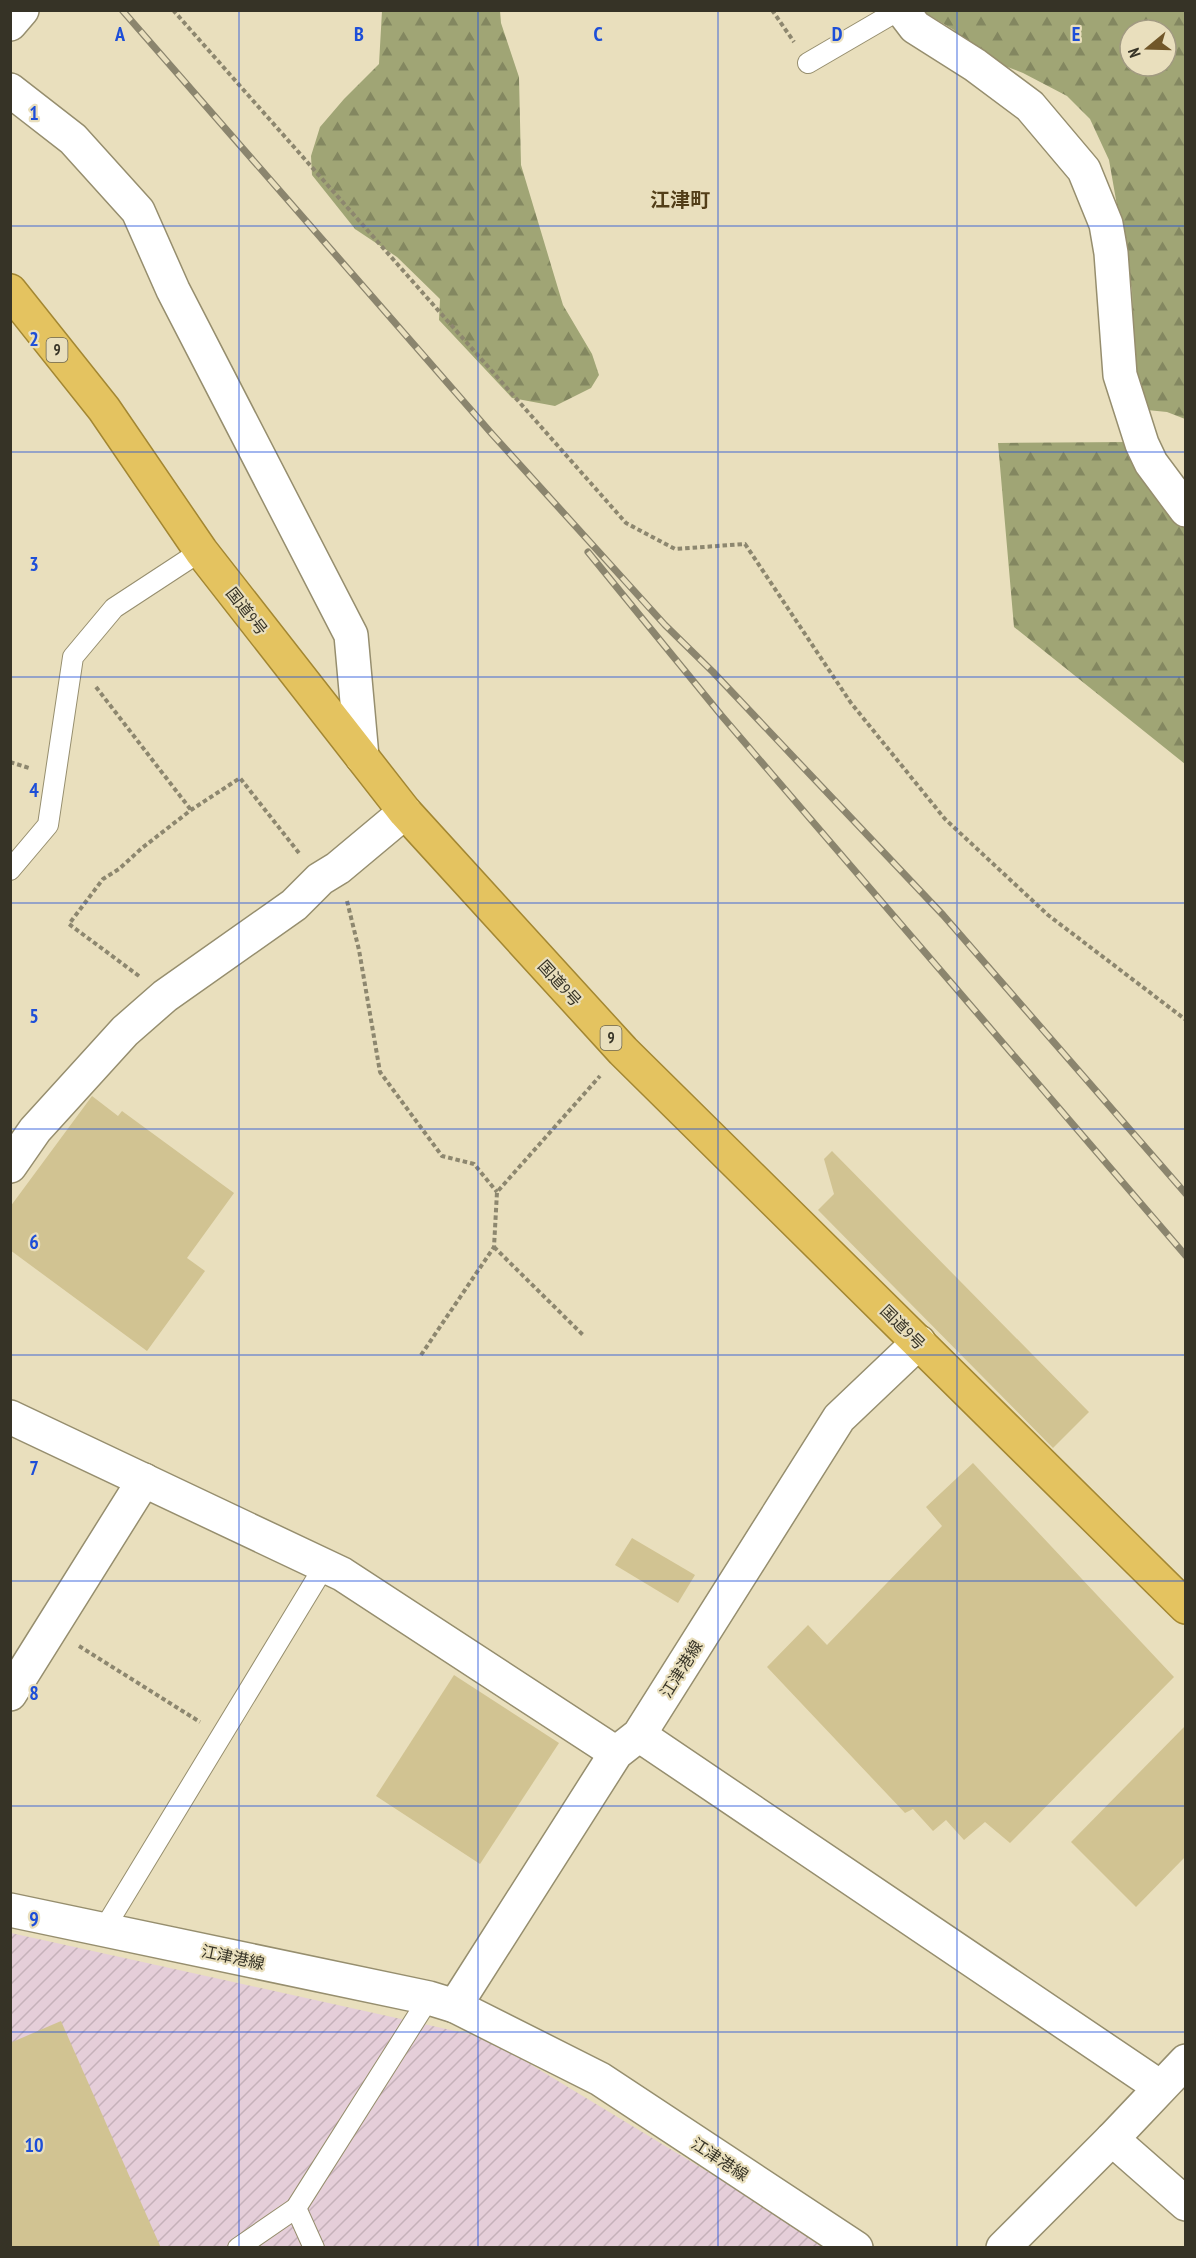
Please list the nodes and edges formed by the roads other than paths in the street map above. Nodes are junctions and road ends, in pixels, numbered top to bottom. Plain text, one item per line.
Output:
1 (22, 10) edge
2 (900, 10) edge
3 (10, 24) edge
4 (808, 63) road end
5 (10, 90) edge
6 (10, 291) edge
7 (1185, 510) edge
8 (201, 551) junction
9 (362, 757) junction
10 (405, 812) junction
11 (10, 870) edge
12 (10, 1166) edge
13 (919, 1342) junction
14 (10, 1417) edge
15 (144, 1480) junction
16 (325, 1565) junction
17 (1185, 1607) edge
18 (10, 1694) edge
19 (627, 1744) junction
20 (10, 1910) edge
21 (104, 1929) junction
22 (442, 2002) junction
23 (1185, 2061) edge
24 (1160, 2087) junction
25 (1112, 2139) junction
26 (1185, 2204) edge
27 (296, 2208) junction
28 (238, 2247) edge
29 (314, 2247) edge
30 (856, 2247) edge
31 (1003, 2247) edge

1 - 3 street
2 - 4 lane
2 - 7 street
5 - 9 street
6 - 8 highway, 国道9号 / 9
8 - 9 highway, 国道9号 / 9
8 - 11 lane
9 - 10 highway, 国道9号 / 9
10 - 12 street
10 - 13 highway, 国道9号 / 9
13 - 17 highway, 国道9号 / 9
13 - 19 street, 江津港線
14 - 15 street
15 - 16 street
15 - 18 street
16 - 19 street
16 - 21 lane
19 - 22 street, 江津港線
19 - 24 street
20 - 21 street, 江津港線
21 - 22 street, 江津港線
22 - 27 lane
22 - 30 street, 江津港線
23 - 24 street
24 - 25 street
25 - 26 street
25 - 31 street
27 - 28 lane
27 - 29 lane

